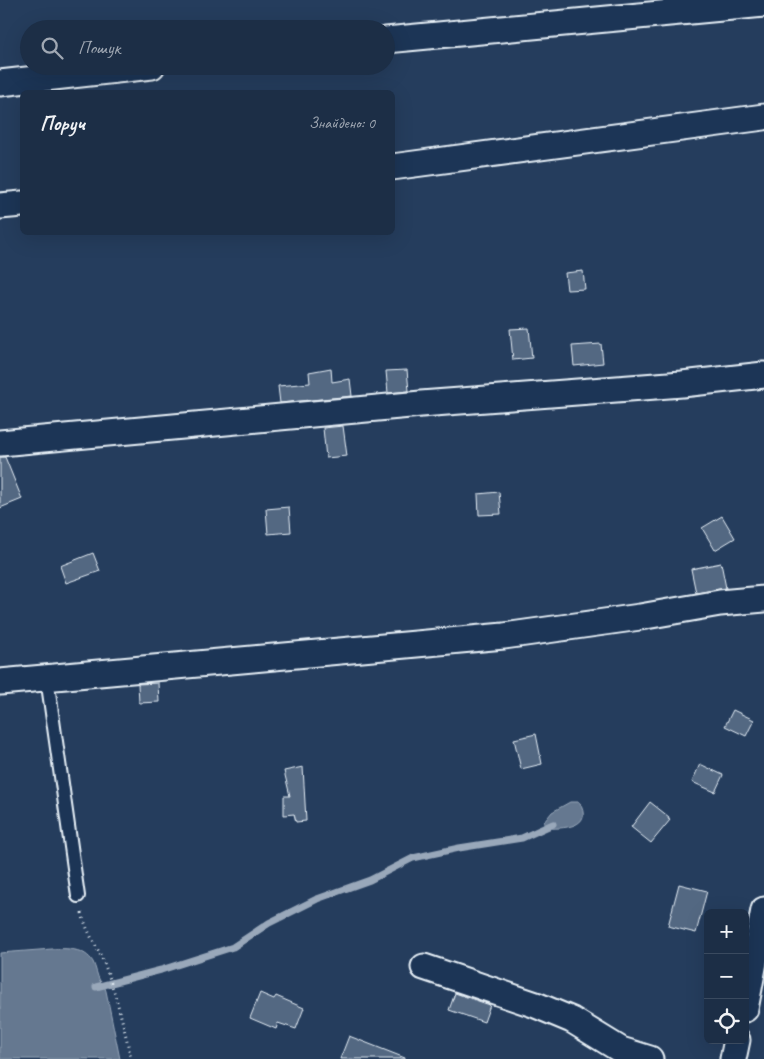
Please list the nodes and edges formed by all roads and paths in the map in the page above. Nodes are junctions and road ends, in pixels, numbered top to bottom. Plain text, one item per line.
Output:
1 (764, 4) edge
2 (395, 39) edge
3 (72, 75) edge
4 (0, 83) edge
5 (764, 117) edge
6 (395, 168) edge
7 (20, 204) edge
8 (0, 206) edge
9 (764, 375) edge
10 (0, 443) edge
11 (764, 599) edge
12 (47, 678) junction
13 (0, 682) edge
14 (78, 896) joint
15 (764, 910) edge
16 (424, 966) dead end
17 (747, 999) edge
18 (737, 1044) edge
19 (131, 1059) edge
20 (650, 1059) edge
21 (733, 1059) edge

1 - 2 street
3 - 4 street
5 - 6 street
7 - 8 street
9 - 10 street
11 - 12 street
12 - 13 street
12 - 14 lane
14 - 19 path
15 - 17 street
16 - 20 street
18 - 21 street

